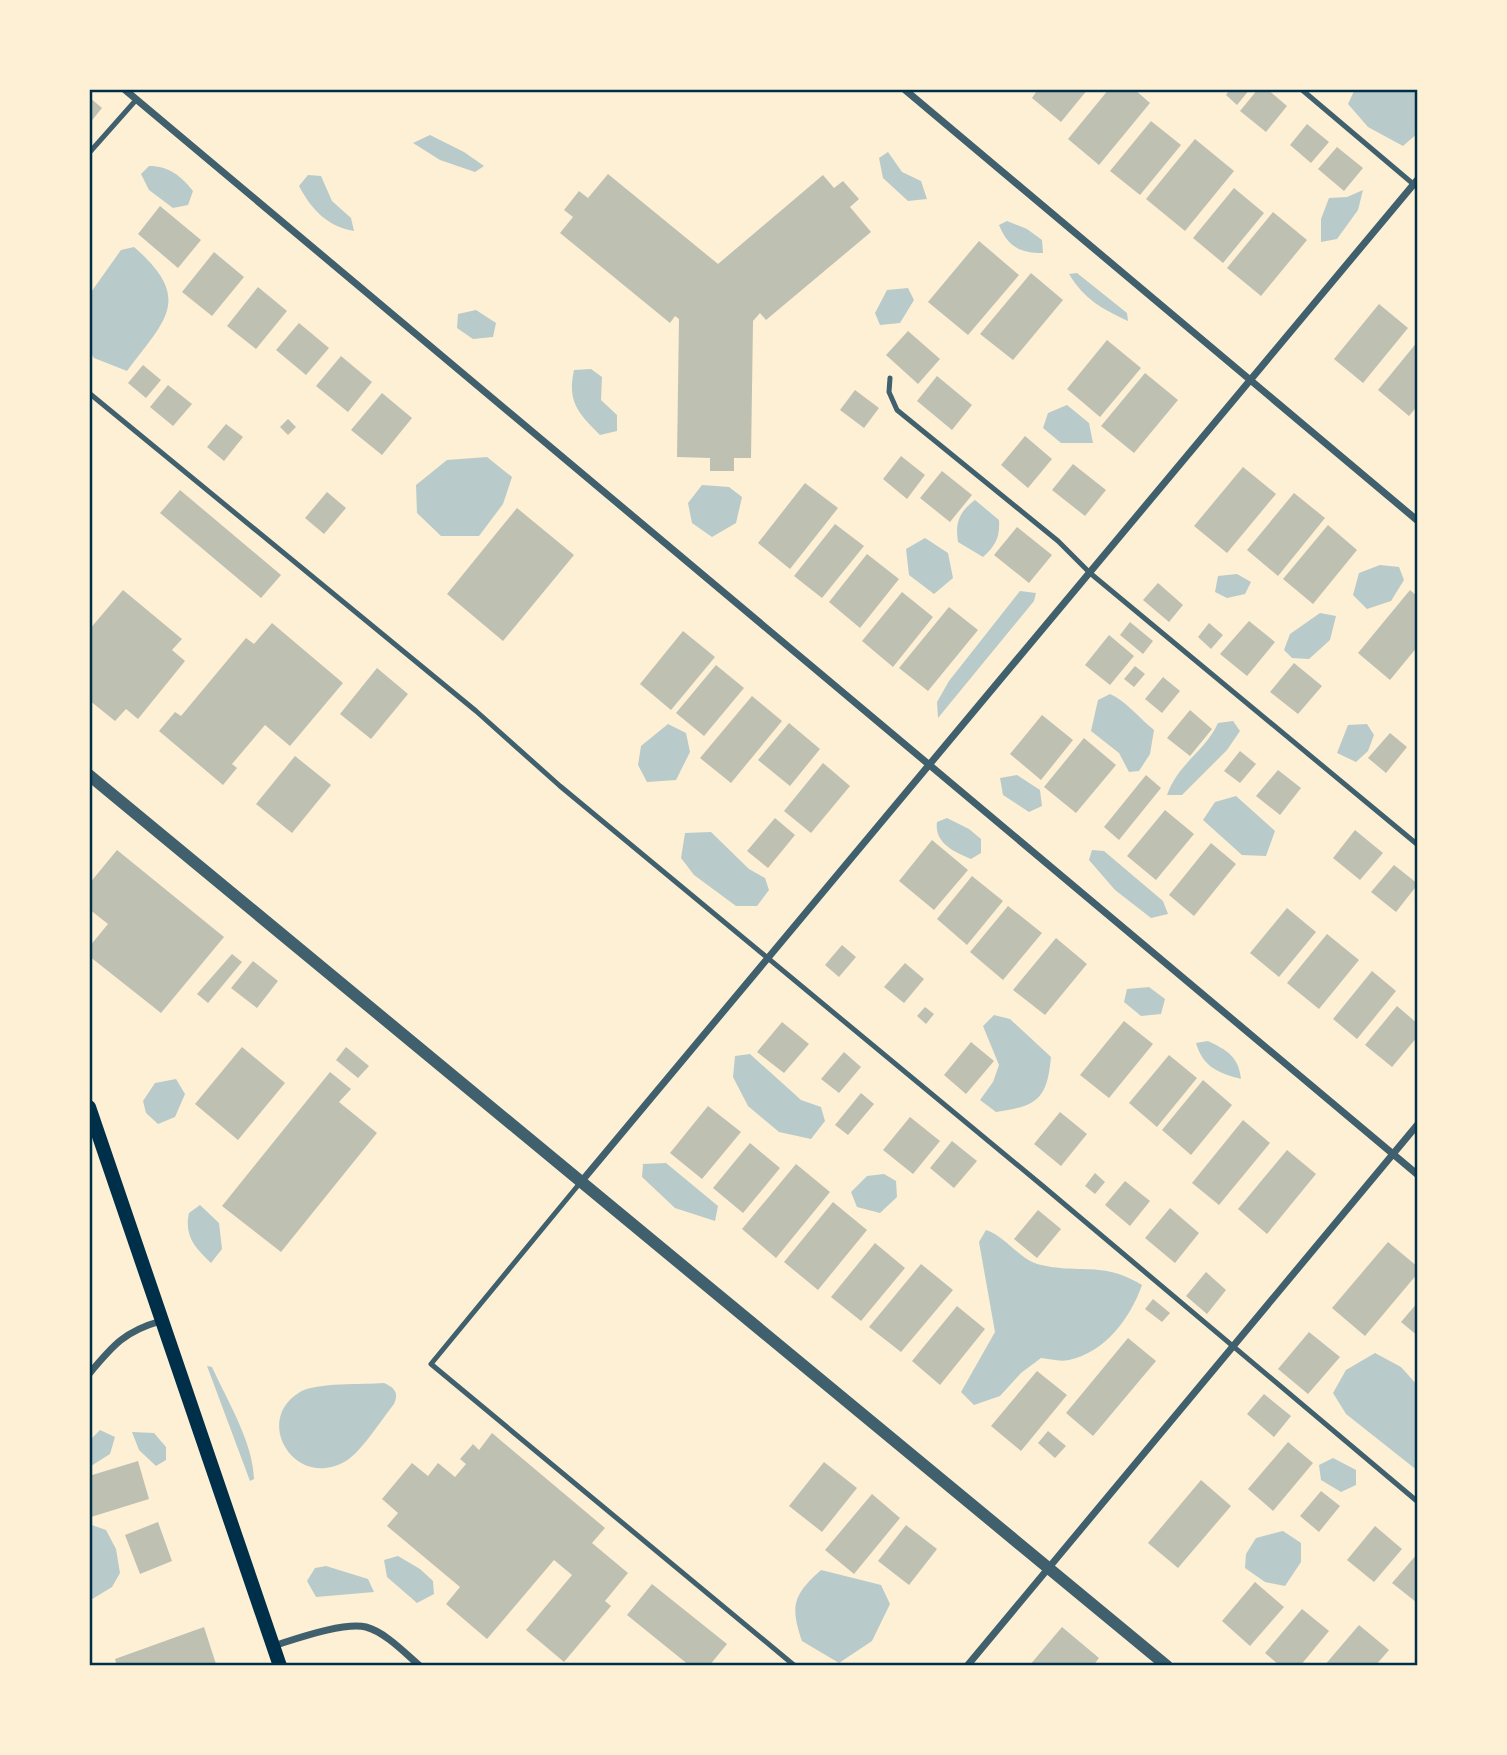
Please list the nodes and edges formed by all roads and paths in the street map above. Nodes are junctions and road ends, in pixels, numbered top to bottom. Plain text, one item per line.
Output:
1 (124, 89) edge
2 (904, 89) edge
3 (1301, 89) edge
4 (136, 100) junction
5 (89, 153) edge
6 (1416, 184) edge
7 (890, 378) dead end
8 (1250, 381) junction
9 (89, 393) edge
10 (1418, 521) edge
11 (1090, 573) junction
12 (930, 765) junction
13 (89, 775) edge
14 (1418, 845) edge
15 (768, 958) junction
16 (89, 1107) edge
17 (1418, 1124) edge
18 (1392, 1154) junction
19 (1418, 1175) edge
20 (581, 1182) junction
21 (162, 1320) junction
22 (1232, 1346) junction
23 (89, 1374) edge
24 (1418, 1502) edge
25 (1048, 1567) junction
26 (273, 1646) junction
27 (280, 1666) edge
28 (420, 1666) edge
29 (795, 1666) edge
30 (967, 1666) edge
31 (1167, 1666) edge

1 - 4 street
2 - 8 street
3 - 6 lane
4 - 5 lane
4 - 12 street
6 - 8 street
7 - 11 lane
8 - 10 street
8 - 11 street
9 - 15 lane
11 - 12 street
11 - 14 lane
12 - 15 street
12 - 18 street
13 - 20 street
15 - 20 street
15 - 22 lane
16 - 21 main road
17 - 18 street
18 - 19 street
18 - 22 street
20 - 25 street
20 - 29 lane
21 - 23 street
21 - 26 main road
22 - 24 lane
22 - 25 street
25 - 30 street
25 - 31 street
26 - 27 main road
26 - 28 street

